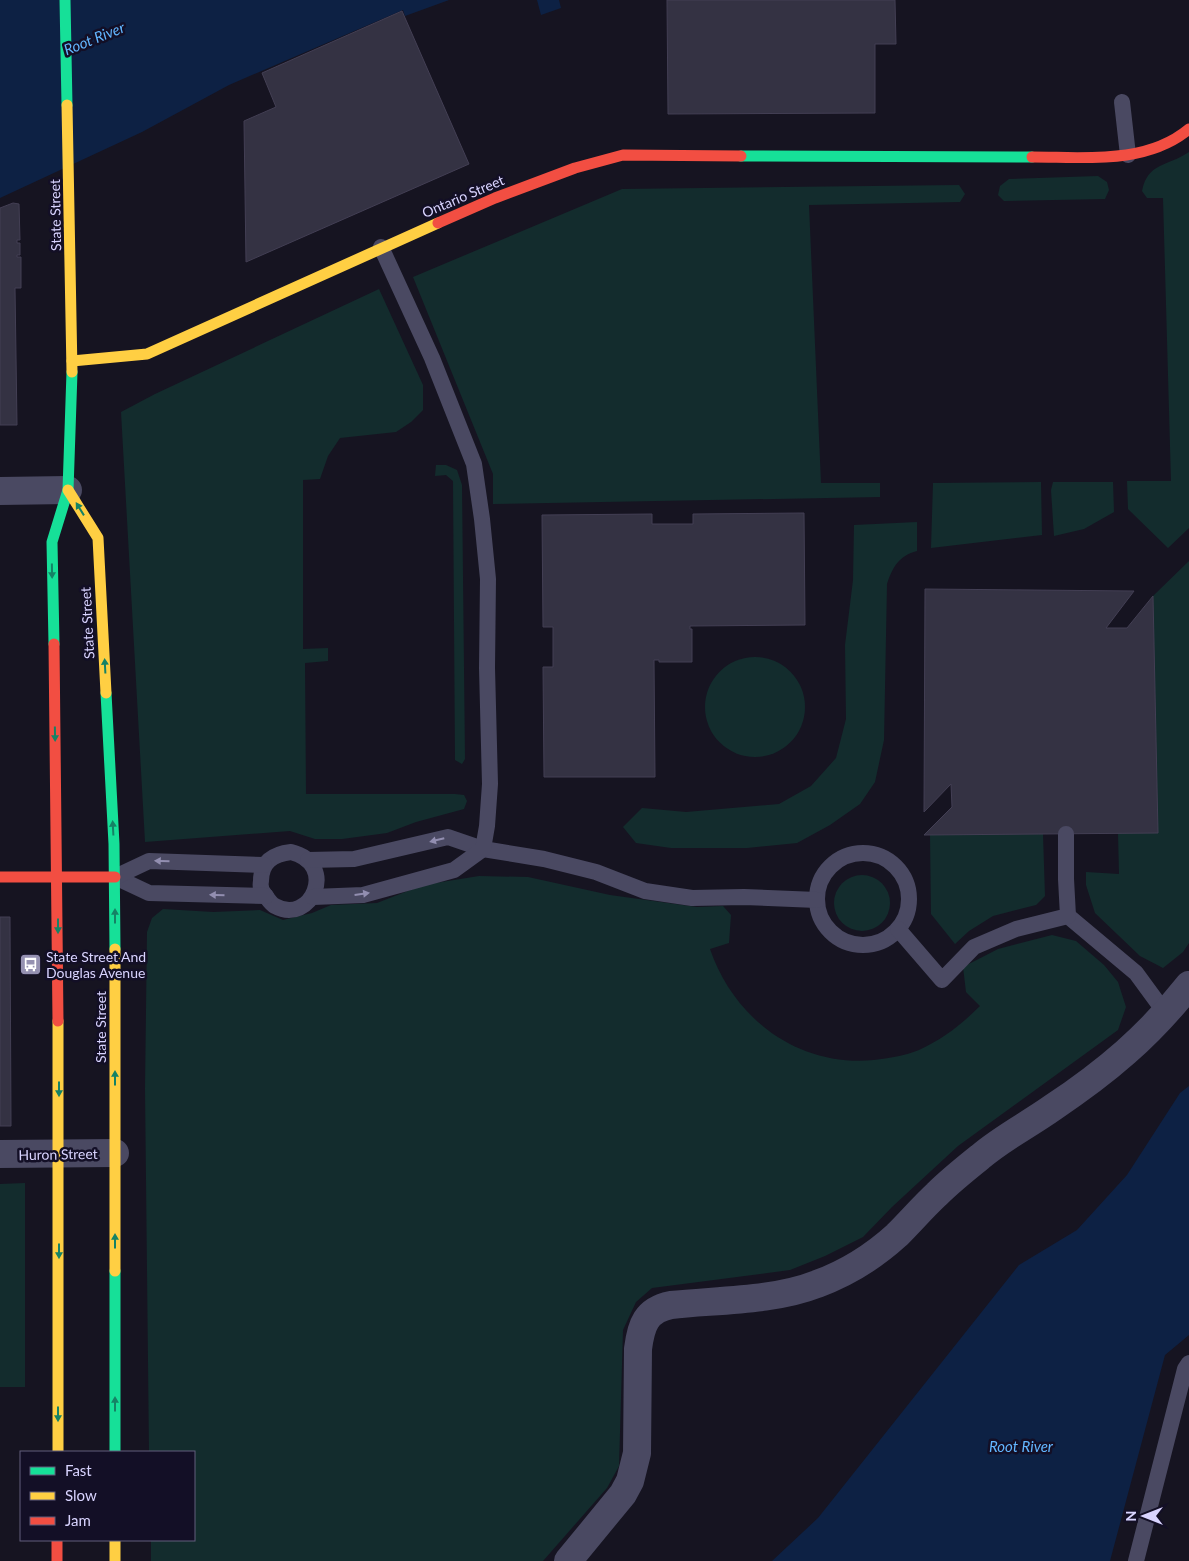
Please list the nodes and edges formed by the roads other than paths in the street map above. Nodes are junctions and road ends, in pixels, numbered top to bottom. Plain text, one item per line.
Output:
1 (65, 0) edge
2 (1122, 102) dead end
3 (1189, 129) edge
4 (1128, 155) junction
5 (381, 247) junction
6 (72, 361) junction
7 (68, 490) junction
8 (0, 491) edge
9 (1066, 834) dead end
10 (483, 849) junction
11 (308, 860) junction
12 (264, 865) junction
13 (0, 877) edge
14 (57, 877) junction
15 (116, 877) junction
16 (266, 896) junction
17 (313, 897) junction
18 (817, 900) junction
19 (1068, 916) junction
20 (898, 929) junction
21 (1189, 985) edge
22 (1166, 1014) junction
23 (116, 1153) junction
24 (0, 1154) edge
25 (59, 1154) junction
26 (1189, 1363) edge
27 (58, 1451) edge
28 (116, 1451) edge
29 (58, 1541) edge
30 (116, 1541) edge
31 (57, 1561) edge
32 (116, 1561) edge
33 (568, 1561) edge
34 (1136, 1561) edge

1 - 6 main road, State Street
2 - 4 lane
3 - 4 main road, Ontario Street
4 - 5 main road, Ontario Street
5 - 6 main road, Ontario Street
5 - 10 lane
6 - 7 main road, State Street
7 - 8 street
7 -> 14 main road, State Street
15 -> 7 main road, State Street
9 - 19 lane
10 -> 11 lane
17 -> 10 lane
10 - 18 lane
11 - 12 lane
11 - 17 lane
12 -> 15 lane
12 - 16 lane
13 - 14 main road
14 - 15 main road
14 -> 25 main road, State Street
16 -> 15 lane
23 -> 15 main road, State Street
16 - 17 lane
18 - 20 lane
18 - 20 lane
19 - 20 lane
19 - 22 lane
21 - 22 street
22 - 33 street
23 - 25 street, Huron Street
28 -> 23 main road, State Street
24 - 25 street, Huron Street
25 -> 27 main road, State Street
26 - 34 lane
29 - 31 main road
30 - 32 main road

